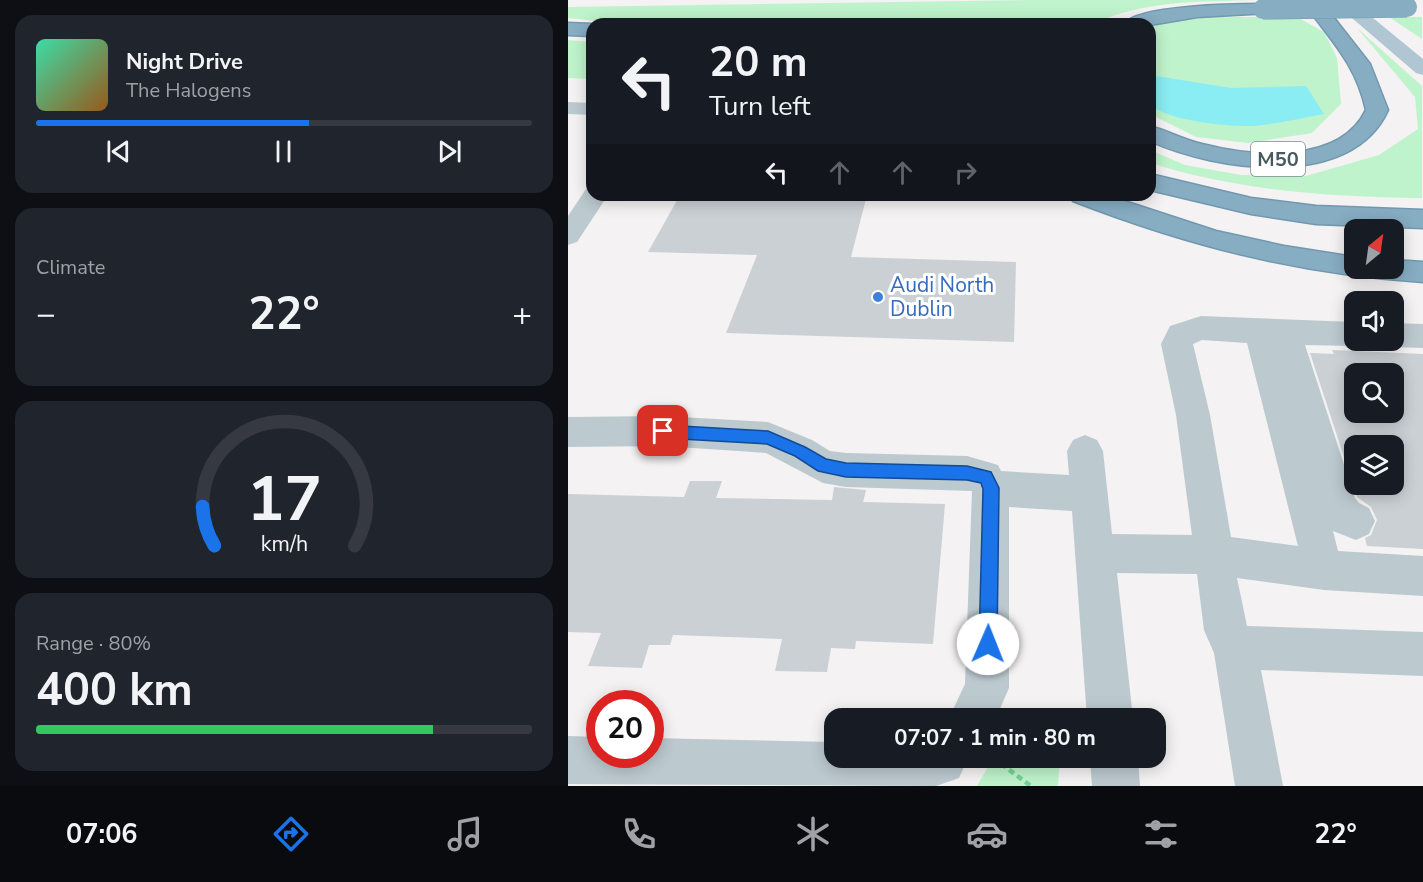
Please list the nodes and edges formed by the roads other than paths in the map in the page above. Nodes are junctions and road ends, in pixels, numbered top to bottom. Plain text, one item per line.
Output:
1 (1311, 0) edge
2 (1340, 0) edge
3 (1415, 7) edge
4 (1148, 18) edge
5 (568, 29) edge
6 (586, 30) edge
7 (1395, 45) junction
8 (1423, 58) edge
9 (1423, 69) edge
10 (568, 108) edge
11 (586, 108) edge
12 (1156, 136) edge
13 (1156, 183) edge
14 (591, 201) edge
15 (1099, 201) edge
16 (1423, 219) edge
17 (568, 236) edge
18 (1344, 266) edge
19 (1404, 271) edge
20 (1423, 272) edge
21 (1273, 333) junction
22 (1344, 334) edge
23 (1404, 335) edge
24 (1423, 336) edge
25 (568, 432) edge
26 (1085, 451) dead end
27 (991, 488) junction
28 (1089, 494) junction
29 (1356, 521) dead end
30 (1096, 553) junction
31 (1215, 555) junction
32 (1324, 570) junction
33 (1423, 576) edge
34 (1235, 647) junction
35 (1423, 654) edge
36 (977, 708) edge
37 (1109, 708) edge
38 (568, 760) edge
39 (824, 766) edge
40 (1115, 768) edge
41 (1116, 786) edge
42 (1259, 786) edge

1 - 12 highway, M50
2 - 7 main road
3 - 4 highway, bridge
5 - 6 highway
7 - 8 street
7 - 9 main road
10 - 11 street
13 - 16 highway, M50
14 - 17 street
15 - 18 highway
19 - 20 highway
21 - 22 street
21 - 29 street
21 - 31 street
21 - 32 street
23 - 24 street
25 - 27 street
26 - 28 street
27 - 28 street
27 - 36 street
28 - 30 street
30 - 31 street
30 - 37 street
31 - 32 street
31 - 34 street
32 - 33 street
34 - 35 street
34 - 42 street
38 - 39 street
40 - 41 street

